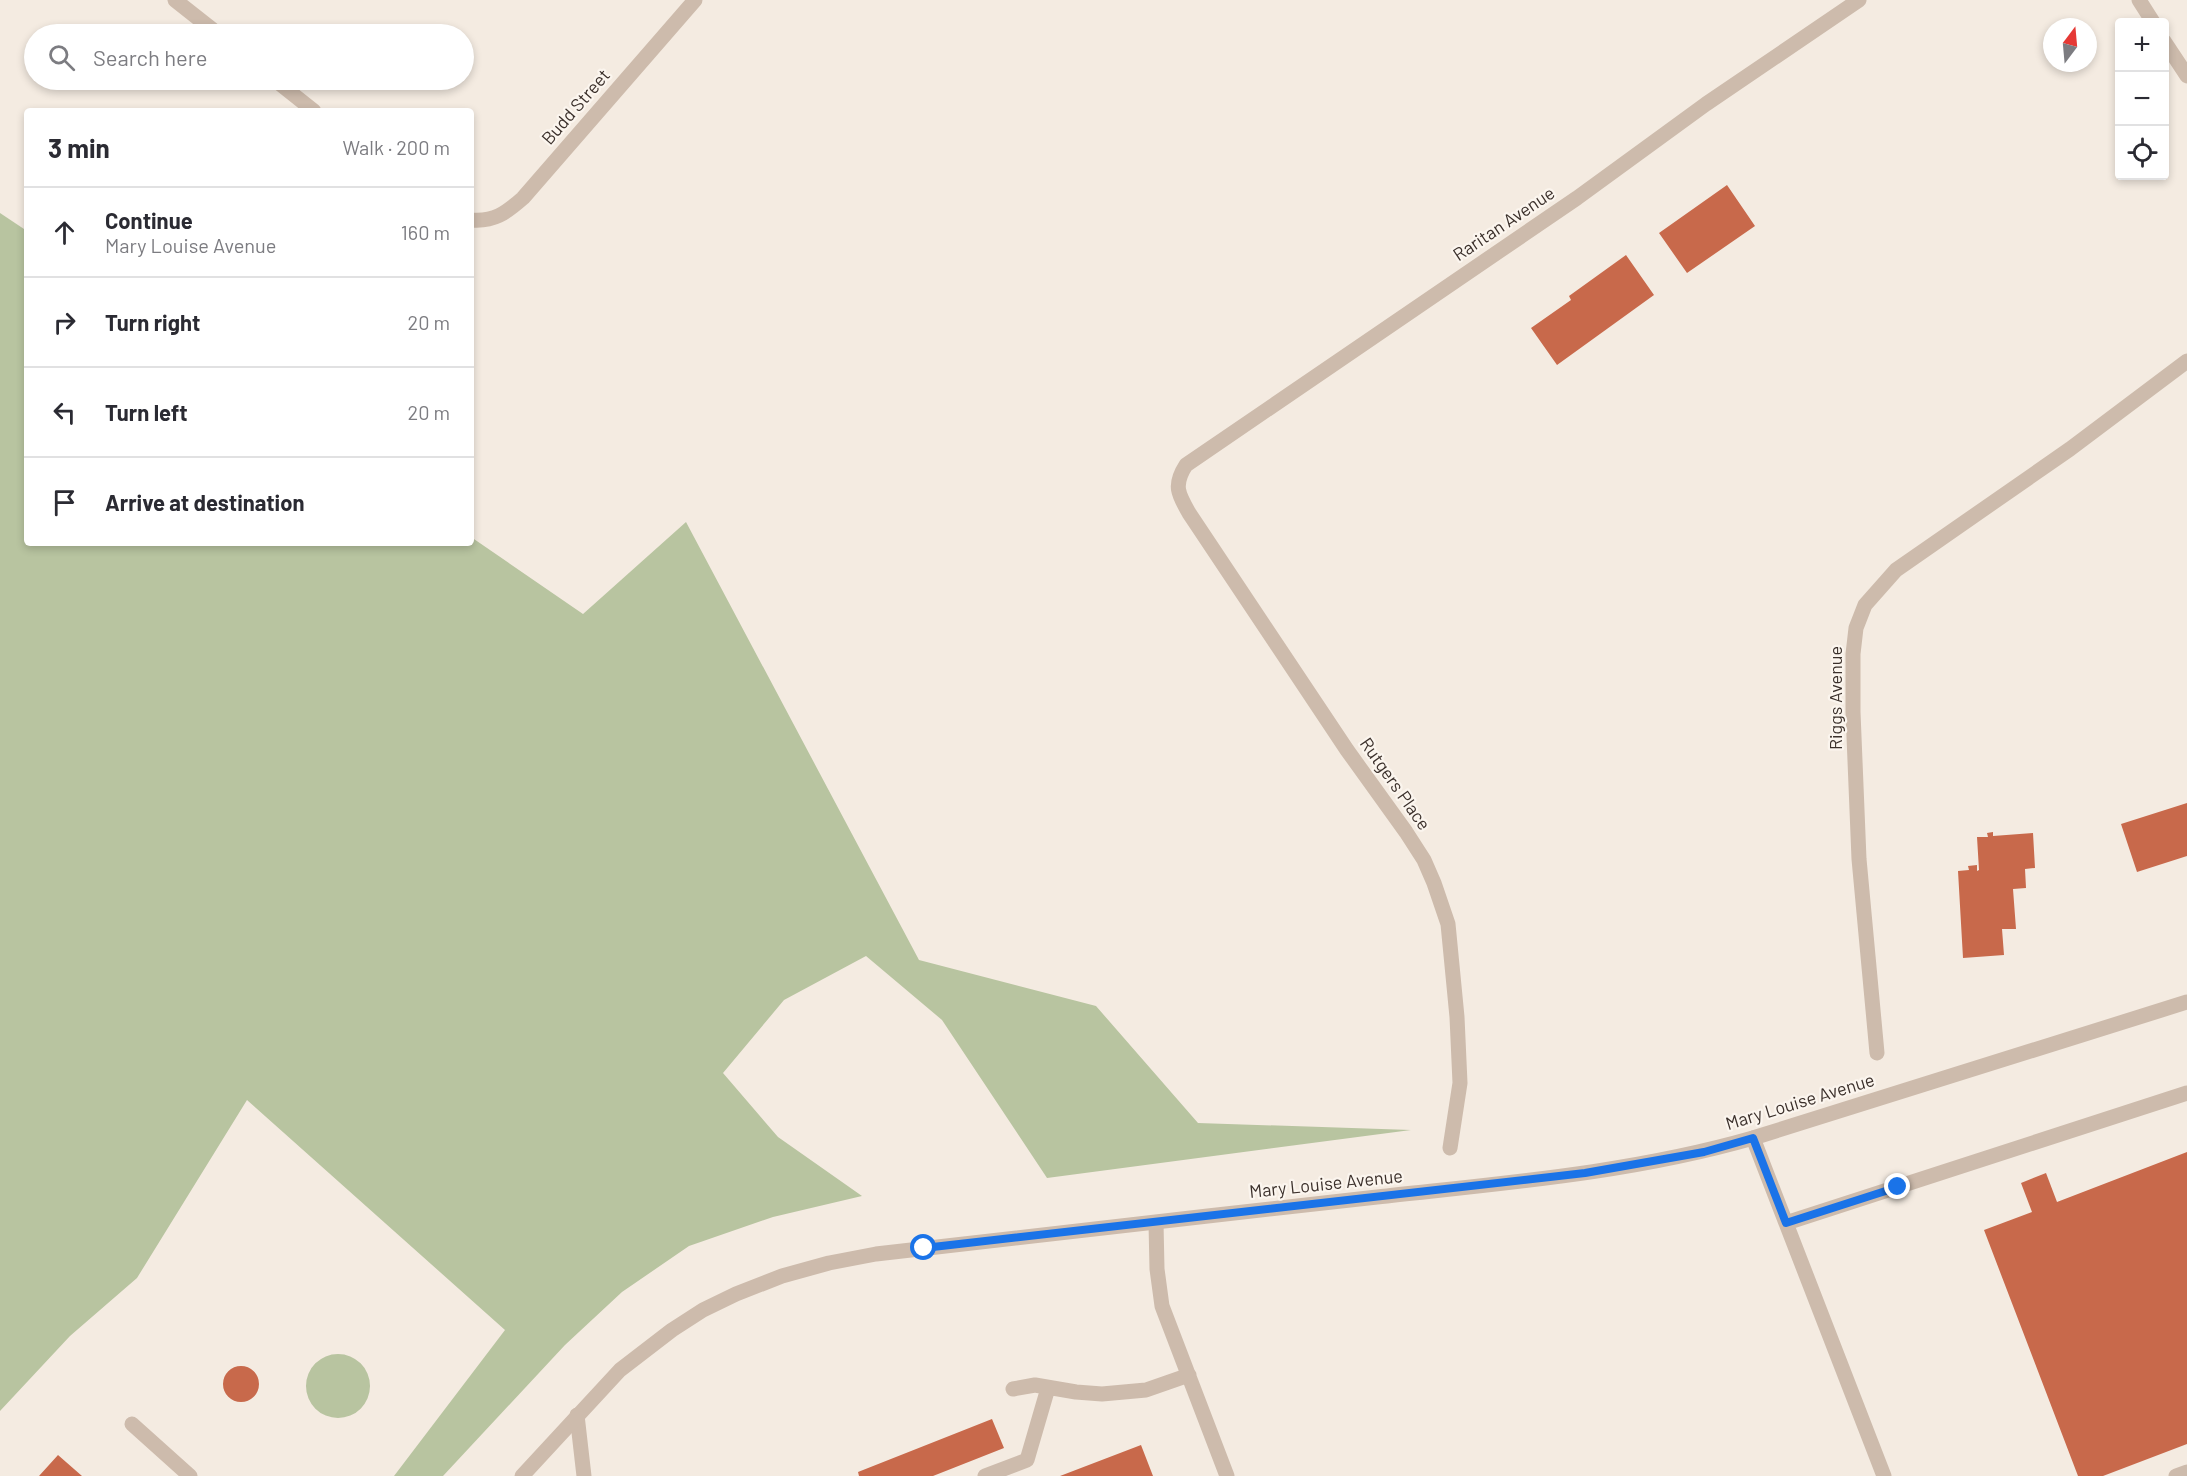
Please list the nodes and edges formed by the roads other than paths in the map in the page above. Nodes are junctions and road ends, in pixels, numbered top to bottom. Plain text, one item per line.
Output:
1 (175, 0) edge
2 (694, 0) edge
3 (1859, 0) edge
4 (2139, 0) edge
5 (2150, 18) edge
6 (205, 24) edge
7 (2169, 49) edge
8 (2187, 76) edge
9 (288, 90) edge
10 (310, 108) edge
11 (474, 220) edge
12 (2187, 361) edge
13 (1177, 485) joint
14 (2187, 1002) edge
15 (1877, 1053) dead end
16 (2187, 1093) edge
17 (1753, 1138) junction
18 (1450, 1148) dead end
19 (1156, 1222) junction
20 (1786, 1223) junction
21 (1189, 1375) junction
22 (1048, 1388) junction
23 (1013, 1389) dead end
24 (577, 1415) junction
25 (132, 1424) dead end
26 (2187, 1472) edge
27 (190, 1476) edge
28 (522, 1476) edge
29 (584, 1476) edge
30 (985, 1476) edge
31 (1227, 1476) edge
32 (1884, 1476) edge
33 (2176, 1476) edge

1 - 6 street
2 - 11 street, Budd Street
3 - 13 street, Raritan Avenue
4 - 5 street
7 - 8 street
9 - 10 street
12 - 15 street, Riggs Avenue
13 - 18 street, Rutgers Place
14 - 17 street, Mary Louise Avenue
16 - 20 street
17 - 19 street, Mary Louise Avenue
17 - 20 street
19 - 21 street
19 - 24 street, Mary Louise Avenue
20 - 32 street
21 - 22 street
21 - 31 street
22 - 23 street
22 - 30 street
24 - 28 street, Mary Louise Avenue
24 - 29 street
25 - 27 street
26 - 33 street

